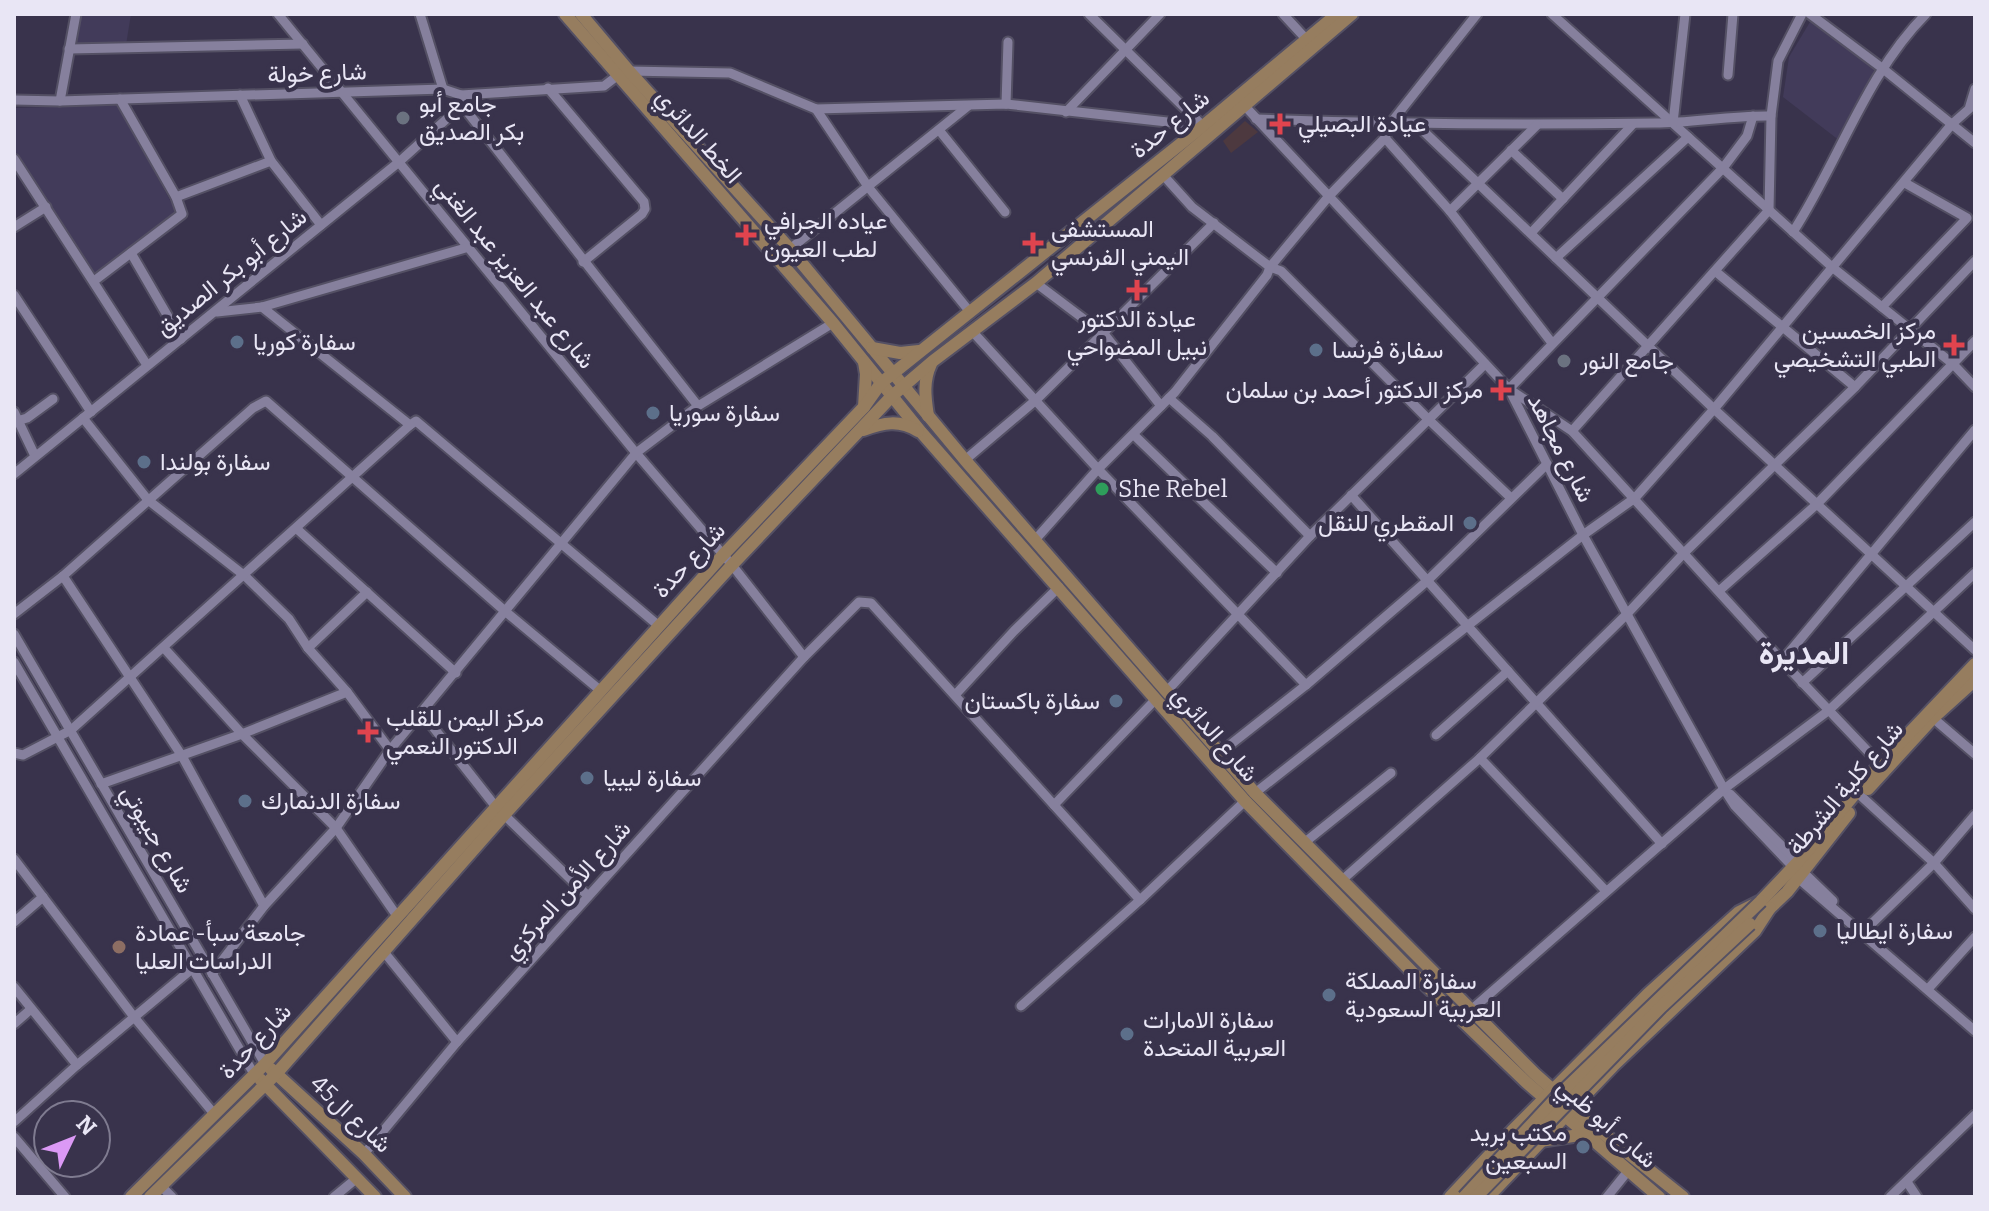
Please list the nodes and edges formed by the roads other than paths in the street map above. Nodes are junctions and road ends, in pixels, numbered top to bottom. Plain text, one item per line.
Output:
1 (76, 14) edge
2 (278, 14) edge
3 (420, 14) edge
4 (565, 14) edge
5 (1089, 14) edge
6 (1160, 14) edge
7 (1283, 14) edge
8 (1337, 14) edge
9 (1352, 14) edge
10 (1477, 14) edge
11 (1552, 14) edge
12 (1685, 14) edge
13 (1733, 14) edge
14 (1802, 14) edge
15 (1810, 14) edge
16 (1926, 14) edge
17 (582, 18) edge
18 (1307, 40) junction
19 (1008, 42) dead end
20 (303, 44) junction
21 (1125, 48) junction
22 (69, 49) junction
23 (1882, 68) junction
24 (623, 74) junction
25 (1728, 75) dead end
26 (548, 88) junction
27 (443, 89) junction
28 (1975, 89) edge
29 (341, 92) junction
30 (240, 95) junction
31 (120, 99) junction
32 (14, 100) edge
33 (462, 100) junction
34 (60, 101) junction
35 (1241, 102) junction
36 (1006, 104) junction
37 (968, 106) junction
38 (1972, 108) edge
39 (816, 109) junction
40 (1066, 112) junction
41 (1753, 116) junction
42 (1771, 116) junction
43 (1256, 119) junction
44 (1673, 123) junction
45 (1390, 124) junction
46 (1416, 124) junction
47 (1633, 124) junction
48 (1952, 124) junction
49 (1537, 125) junction
50 (1203, 126) junction
51 (939, 130) junction
52 (1688, 137) junction
53 (1385, 138) junction
54 (1975, 143) edge
55 (1511, 150) junction
56 (14, 159) edge
57 (271, 161) junction
58 (399, 162) junction
59 (1723, 168) junction
60 (1164, 176) junction
61 (1478, 183) junction
62 (1905, 183) junction
63 (869, 188) junction
64 (1329, 196) junction
65 (176, 197) junction
66 (1563, 199) junction
67 (46, 207) junction
68 (1769, 210) junction
69 (1450, 211) junction
70 (1005, 212) dead end
71 (1214, 223) junction
72 (321, 225) junction
73 (14, 227) edge
74 (1793, 232) junction
75 (1531, 233) junction
76 (469, 247) junction
77 (790, 249) junction
78 (131, 253) junction
79 (1556, 258) junction
80 (1975, 261) edge
81 (583, 262) junction
82 (1270, 267) junction
83 (1832, 267) junction
84 (1715, 271) junction
85 (94, 281) junction
86 (1036, 283) junction
87 (14, 295) edge
88 (1599, 298) junction
89 (262, 307) junction
90 (1882, 307) junction
91 (970, 312) junction
92 (214, 313) junction
93 (833, 323) junction
94 (1783, 329) junction
95 (1909, 329) junction
96 (972, 331) junction
97 (1105, 335) junction
98 (181, 339) junction
99 (1975, 341) edge
100 (1552, 343) junction
101 (1648, 346) junction
102 (872, 348) junction
103 (922, 351) junction
104 (933, 361) junction
105 (864, 362) junction
106 (1485, 364) junction
107 (1953, 364) junction
108 (147, 365) junction
109 (893, 373) junction
110 (881, 383) junction
111 (903, 386) junction
112 (1855, 387) junction
113 (1975, 387) edge
114 (1509, 389) junction
115 (892, 396) junction
116 (1169, 398) junction
117 (53, 399) dead end
118 (1036, 400) junction
119 (698, 406) junction
120 (1161, 406) junction
121 (864, 407) junction
122 (1714, 409) junction
123 (87, 415) junction
124 (928, 416) junction
125 (15, 418) edge
126 (1428, 419) junction
127 (410, 425) junction
128 (862, 430) junction
129 (1975, 430) edge
130 (1572, 431) junction
131 (921, 432) junction
132 (1134, 435) junction
133 (636, 453) junction
134 (35, 456) junction
135 (965, 460) junction
136 (1547, 464) junction
137 (1776, 465) junction
138 (1098, 469) junction
139 (14, 474) edge
140 (353, 479) junction
141 (1351, 495) junction
142 (1511, 498) junction
143 (1635, 498) junction
144 (148, 500) junction
145 (1817, 504) junction
146 (1975, 522) edge
147 (297, 529) junction
148 (1583, 535) junction
149 (1310, 536) junction
150 (1035, 540) junction
151 (561, 542) junction
152 (1684, 553) junction
153 (1871, 555) junction
154 (728, 560) junction
155 (1277, 573) junction
156 (1975, 573) edge
157 (63, 576) junction
158 (245, 576) junction
159 (1427, 581) junction
160 (1906, 586) junction
161 (1059, 587) junction
162 (1719, 591) junction
163 (367, 592) junction
164 (506, 612) junction
165 (1935, 612) junction
166 (14, 614) edge
167 (1239, 615) junction
168 (1626, 615) junction
169 (659, 626) junction
170 (1467, 626) junction
171 (14, 634) edge
172 (164, 648) junction
173 (308, 648) junction
174 (1975, 650) edge
175 (804, 657) junction
176 (1782, 661) junction
177 (14, 662) edge
178 (1975, 664) edge
179 (1508, 671) junction
180 (456, 673) junction
181 (131, 677) junction
182 (1975, 680) edge
183 (1802, 683) junction
184 (1306, 685) junction
185 (601, 691) junction
186 (1167, 691) junction
187 (347, 692) junction
188 (956, 694) junction
189 (1155, 700) junction
190 (1534, 702) junction
191 (1828, 711) junction
192 (422, 713) junction
193 (1933, 718) junction
194 (71, 730) junction
195 (242, 734) junction
196 (1436, 735) dead end
197 (57, 739) junction
198 (390, 750) junction
199 (1221, 752) junction
200 (14, 753) edge
201 (1975, 754) edge
202 (182, 756) junction
203 (1480, 758) junction
204 (1880, 764) junction
205 (1391, 773) dead end
206 (101, 784) junction
207 (1724, 789) junction
208 (1250, 797) junction
209 (1862, 797) junction
210 (1054, 805) junction
211 (500, 811) junction
212 (1975, 815) edge
213 (336, 828) junction
214 (1304, 843) junction
215 (1662, 844) junction
216 (14, 859) edge
217 (1934, 863) junction
218 (1798, 870) junction
219 (1341, 881) junction
220 (1606, 891) junction
221 (588, 896) junction
222 (43, 897) junction
223 (1140, 900) junction
224 (1766, 905) junction
225 (264, 906) junction
226 (1975, 909) edge
227 (397, 916) junction
228 (14, 922) edge
229 (1863, 932) junction
230 (1975, 937) edge
231 (384, 952) junction
232 (1416, 955) junction
233 (1403, 963) junction
234 (1427, 966) junction
235 (193, 968) junction
236 (212, 974) junction
237 (1414, 974) junction
238 (14, 987) edge
239 (1928, 989) junction
240 (1021, 1006) dead end
241 (31, 1009) junction
242 (1470, 1011) junction
243 (134, 1017) junction
244 (14, 1024) edge
245 (1975, 1031) edge
246 (457, 1042) junction
247 (1593, 1047) junction
248 (265, 1064) junction
249 (77, 1065) junction
250 (1613, 1066) junction
251 (254, 1074) junction
252 (276, 1074) junction
253 (1566, 1075) junction
254 (1531, 1078) junction
255 (265, 1085) junction
256 (1592, 1087) junction
257 (1548, 1093) junction
258 (1533, 1109) junction
259 (1568, 1111) junction
260 (215, 1115) junction
261 (1975, 1115) edge
262 (14, 1122) edge
263 (1588, 1128) junction
264 (1512, 1131) junction
265 (14, 1137) edge
266 (1536, 1145) junction
267 (364, 1154) junction
268 (1628, 1171) junction
269 (357, 1178) junction
270 (1907, 1182) junction
271 (167, 1192) edge
272 (65, 1197) edge
273 (131, 1197) edge
274 (150, 1197) edge
275 (334, 1197) edge
276 (375, 1197) edge
277 (405, 1197) edge
278 (1450, 1197) edge
279 (1464, 1197) edge
280 (1476, 1197) edge
281 (1488, 1197) edge
282 (1607, 1197) edge
283 (1659, 1197) edge
284 (1683, 1197) edge
285 (1890, 1197) edge
286 (1917, 1197) edge

1 - 22 street
2 - 20 street, شارع عبد العزيز عبد الغني
3 - 27 street
4 - 17 main road, الخط الدائري
5 - 21 street
6 - 21 street
7 - 18 street
8 - 18 main road, شارع حدة
9 - 35 main road, شارع حدة
10 - 45 street
11 - 44 street
12 - 44 street
13 - 25 street
14 - 42 street
15 - 23 street
16 - 23 street
17 - 24 main road, الخط الدائري
18 - 35 main road, شارع حدة
19 - 36 street
20 - 22 street
20 - 29 street, شارع عبد العزيز عبد الغني
21 - 40 street
21 - 50 street
22 - 34 street
23 - 48 street
23 - 74 street
24 - 26 street, شارع خولة
24 - 39 street, شارع خولة
24 - 77 main road, الخط الدائري
24 - 93 main road, الخط الدائري
26 - 33 street, شارع خولة
26 - 81 street
27 - 29 street, شارع خولة
27 - 33 street, شارع خولة
28 - 38 street
29 - 30 street, شارع خولة
29 - 58 street, شارع عبد العزيز عبد الغني
30 - 31 street, شارع خولة
30 - 57 street
31 - 34 street, شارع خولة
31 - 65 street
32 - 34 street, شارع خولة
33 - 58 street, شارع أبو بكر الصديق
33 - 81 street
35 - 43 street, شارع مجاهد
35 - 50 main road, شارع حدة
35 - 60 main road, شارع حدة
36 - 37 street
36 - 40 street
37 - 39 street
37 - 51 street
38 - 48 street
39 - 63 street
40 - 50 street
41 - 42 street
41 - 44 street
41 - 59 street
42 - 68 street
43 - 45 street
43 - 64 street, شارع مجاهد
44 - 47 street
44 - 52 street
45 - 46 street
45 - 53 street
46 - 49 street
46 - 61 street
47 - 49 street
47 - 66 street
48 - 54 street
48 - 62 street
49 - 55 street
50 - 91 main road, شارع حدة
51 - 63 street
51 - 70 street
52 - 59 street
52 - 79 street
53 - 64 street
53 - 69 street
55 - 61 street
55 - 66 street
56 - 67 street
57 - 65 street
57 - 72 street
58 - 72 street, شارع أبو بكر الصديق
58 - 76 street, شارع عبد العزيز عبد الغني
59 - 68 street
59 - 88 street
60 - 71 street
60 - 86 main road, شارع حدة
61 - 69 street
61 - 75 street
62 - 83 street
62 - 90 street
63 - 77 street
63 - 91 street
64 - 82 street
64 - 106 street, شارع مجاهد
65 - 78 street
66 - 75 street
67 - 73 street
67 - 85 street
68 - 74 street
68 - 84 street
69 - 100 street
71 - 82 street
71 - 97 street
72 - 92 street, شارع أبو بكر الصديق
74 - 83 street
75 - 79 street
76 - 89 street
76 - 133 street, شارع عبد العزيز عبد الغني
77 - 102 main road, الخط الدائري
78 - 85 street
78 - 98 street
79 - 88 street
80 - 95 street
81 - 119 street
82 - 116 street
82 - 126 street
83 - 90 street
83 - 94 street
84 - 94 street
84 - 101 street
85 - 108 street
86 - 96 main road, شارع حدة
86 - 97 street
87 - 123 street
88 - 100 street
88 - 101 street
89 - 92 street
89 - 127 street
90 - 95 street
91 - 103 main road, شارع حدة
92 - 98 street, شارع أبو بكر الصديق
93 - 105 main road, الخط الدائري
93 - 119 street
94 - 112 street
94 - 122 street
95 - 107 street
95 - 112 street
96 - 104 main road, شارع حدة
96 - 118 street
97 - 118 street
97 - 120 street
98 - 108 street, شارع أبو بكر الصديق
99 - 107 street
100 - 114 street
101 - 122 street
101 - 130 street
102 - 103 main road
102 - 109 main road, الخط الدائري
103 - 109 main road, شارع حدة
104 - 111 main road, شارع حدة
104 - 124 main road
105 - 110 main road, الخط الدائري
105 - 121 main road
106 - 114 street, شارع مجاهد
106 - 126 street
107 - 113 street
107 - 145 street
108 - 123 street, شارع أبو بكر الصديق
109 - 110 main road, شارع حدة
109 - 111 main road, الخط الدائري
110 - 115 main road, الخط الدائري
110 - 121 main road, شارع حدة
111 - 115 main road, شارع حدة
111 - 124 main road, شارع الدائري
112 - 137 street
114 - 130 street
114 - 136 street, شارع مجاهد
115 - 128 main road, شارع حدة
115 - 131 main road, شارع الدائري
116 - 120 street
116 - 149 street
117 - 125 street
118 - 135 street
118 - 138 street
119 - 133 street
120 - 132 street
121 - 154 main road, شارع حدة
122 - 137 street
122 - 143 street
123 - 134 street, شارع أبو بكر الصديق
123 - 144 street
124 - 135 main road, شارع الدائري
125 - 134 street
126 - 141 street
126 - 142 street
127 - 140 street
127 - 151 street
128 - 131 main road
128 - 154 main road, شارع حدة
129 - 153 street
130 - 143 street
131 - 161 main road, شارع الدائري
132 - 138 street
132 - 155 street
133 - 151 street
133 - 154 street, شارع عبد العزيز عبد الغني
134 - 139 street, شارع أبو بكر الصديق
135 - 150 main road, شارع الدائري
136 - 142 street
136 - 148 street, شارع مجاهد
137 - 145 street
137 - 152 street
138 - 150 street
138 - 167 street
140 - 144 street
140 - 147 street
140 - 164 street
141 - 149 street
141 - 159 street
142 - 159 street
143 - 148 street
143 - 152 street
144 - 157 street
144 - 158 street
145 - 153 street
145 - 162 street
146 - 160 street
147 - 158 street
147 - 163 street
148 - 168 street, شارع مجاهد
148 - 170 street
149 - 155 street
150 - 186 main road, شارع الدائري
151 - 164 street
151 - 169 street
152 - 162 street
152 - 168 street
153 - 160 street
153 - 176 street
154 - 169 main road, شارع حدة
154 - 175 street, شارع عبد العزيز عبد الغني
154 - 211 main road, شارع حدة
155 - 167 street
156 - 165 street
157 - 166 street
157 - 181 street
158 - 172 street
158 - 173 street
159 - 170 street
159 - 184 street
160 - 165 street
160 - 183 street
161 - 188 street
161 - 189 main road, شارع الدائري
162 - 176 street
163 - 173 street
163 - 180 street
164 - 180 street
164 - 185 street
165 - 174 street
165 - 191 street
167 - 184 street
167 - 186 street
168 - 190 street
168 - 207 street, شارع مجاهد
169 - 185 main road, شارع حدة
170 - 179 street
170 - 208 street
171 - 194 street, شارع جيبوتي
172 - 181 street
172 - 195 street
173 - 187 street
175 - 188 street, شارع الأمن المركزي
175 - 221 street, شارع الأمن المركزي
176 - 183 street
177 - 197 street, شارع جيبوتي
178 - 204 main road, شارع كلية الشرطة
179 - 190 street
179 - 196 street
180 - 192 street
181 - 194 street
181 - 202 street
182 - 193 main road, شارع كلية الشرطة
183 - 191 street
184 - 199 street
185 - 211 main road, شارع حدة
186 - 199 main road, شارع الدائري
187 - 195 street
187 - 198 street
188 - 210 street, شارع الأمن المركزي
189 - 208 main road, شارع الدائري
189 - 210 street
190 - 203 street
190 - 215 street
191 - 204 street
191 - 207 street
192 - 198 street
192 - 211 street
193 - 201 street
193 - 209 main road, شارع كلية الشرطة
194 - 197 street
194 - 206 street, شارع جيبوتي
195 - 202 street
195 - 213 street
197 - 200 street
197 - 235 street, شارع جيبوتي
198 - 213 street
199 - 208 main road, شارع الدائري
202 - 206 street
202 - 225 street
203 - 219 street
203 - 220 street
204 - 218 main road, شارع كلية الشرطة
205 - 214 street
206 - 236 street, شارع جيبوتي
207 - 215 street
207 - 218 street, شارع مجاهد
208 - 214 main road, شارع الدائري
208 - 223 street
208 - 233 main road, شارع الدائري
209 - 217 street
209 - 218 main road, شارع كلية الشرطة
210 - 223 street, شارع الأمن المركزي
211 - 221 street
211 - 227 main road, شارع حدة
211 - 231 main road, شارع حدة
212 - 217 street
213 - 225 street
213 - 227 street
214 - 219 main road, شارع الدائري
215 - 220 street
216 - 222 street
217 - 226 street
217 - 229 street
218 - 224 main road, شارع كلية الشرطة
218 - 229 street, شارع مجاهد
219 - 232 main road, شارع الدائري
220 - 242 street
221 - 246 street, شارع الأمن المركزي
222 - 228 street
222 - 243 street
223 - 240 street
224 - 247 main road
224 - 250 main road
224 - 279 main road, bridge
224 - 280 main road, شارع كلية الشرطة, bridge
225 - 236 street
227 - 248 main road, شارع حدة
229 - 239 street, شارع مجاهد
230 - 239 street
231 - 246 street
231 - 252 main road, شارع حدة
232 - 233 main road
232 - 234 main road, شارع الدائري
233 - 237 main road, شارع الدائري
234 - 237 main road
234 - 242 main road, شارع الدائري
235 - 243 street
235 - 251 street, شارع جيبوتي
236 - 248 street, شارع جيبوتي
237 - 254 main road, شارع الدائري
238 - 241 street
239 - 245 street, شارع مجاهد
241 - 244 street
241 - 249 street
242 - 254 main road, شارع الدائري
243 - 249 street
243 - 260 street
246 - 267 street, شارع الأمن المركزي
247 - 250 main road
247 - 253 main road
248 - 251 main road, شارع حدة
248 - 252 main road, شارع ال45
249 - 262 street
250 - 256 main road
251 - 255 main road, شارع ال45
251 - 260 main road, شارع حدة
252 - 255 main road, شارع حدة
252 - 267 main road, شارع ال45
253 - 254 main road
253 - 257 main road
254 - 257 main road, شارع أبو ظبي
254 - 258 main road
255 - 269 main road, شارع ال45
255 - 271 main road, شارع حدة
256 - 259 main road
256 - 263 main road
257 - 258 main road
257 - 259 main road, شارع أبو ظبي
258 - 264 main road
259 - 263 main road, شارع أبو ظبي
259 - 266 main road
260 - 273 main road, شارع حدة
261 - 270 street
263 - 266 main road
263 - 268 main road, شارع أبو ظبي
263 - 284 main road
264 - 266 main road
264 - 278 main road
265 - 272 street
266 - 281 main road
267 - 277 main road, شارع ال45
268 - 282 street
268 - 283 main road, شارع أبو ظبي
269 - 275 street
269 - 276 main road, شارع ال45
270 - 285 street
270 - 286 street
271 - 274 main road, شارع حدة

